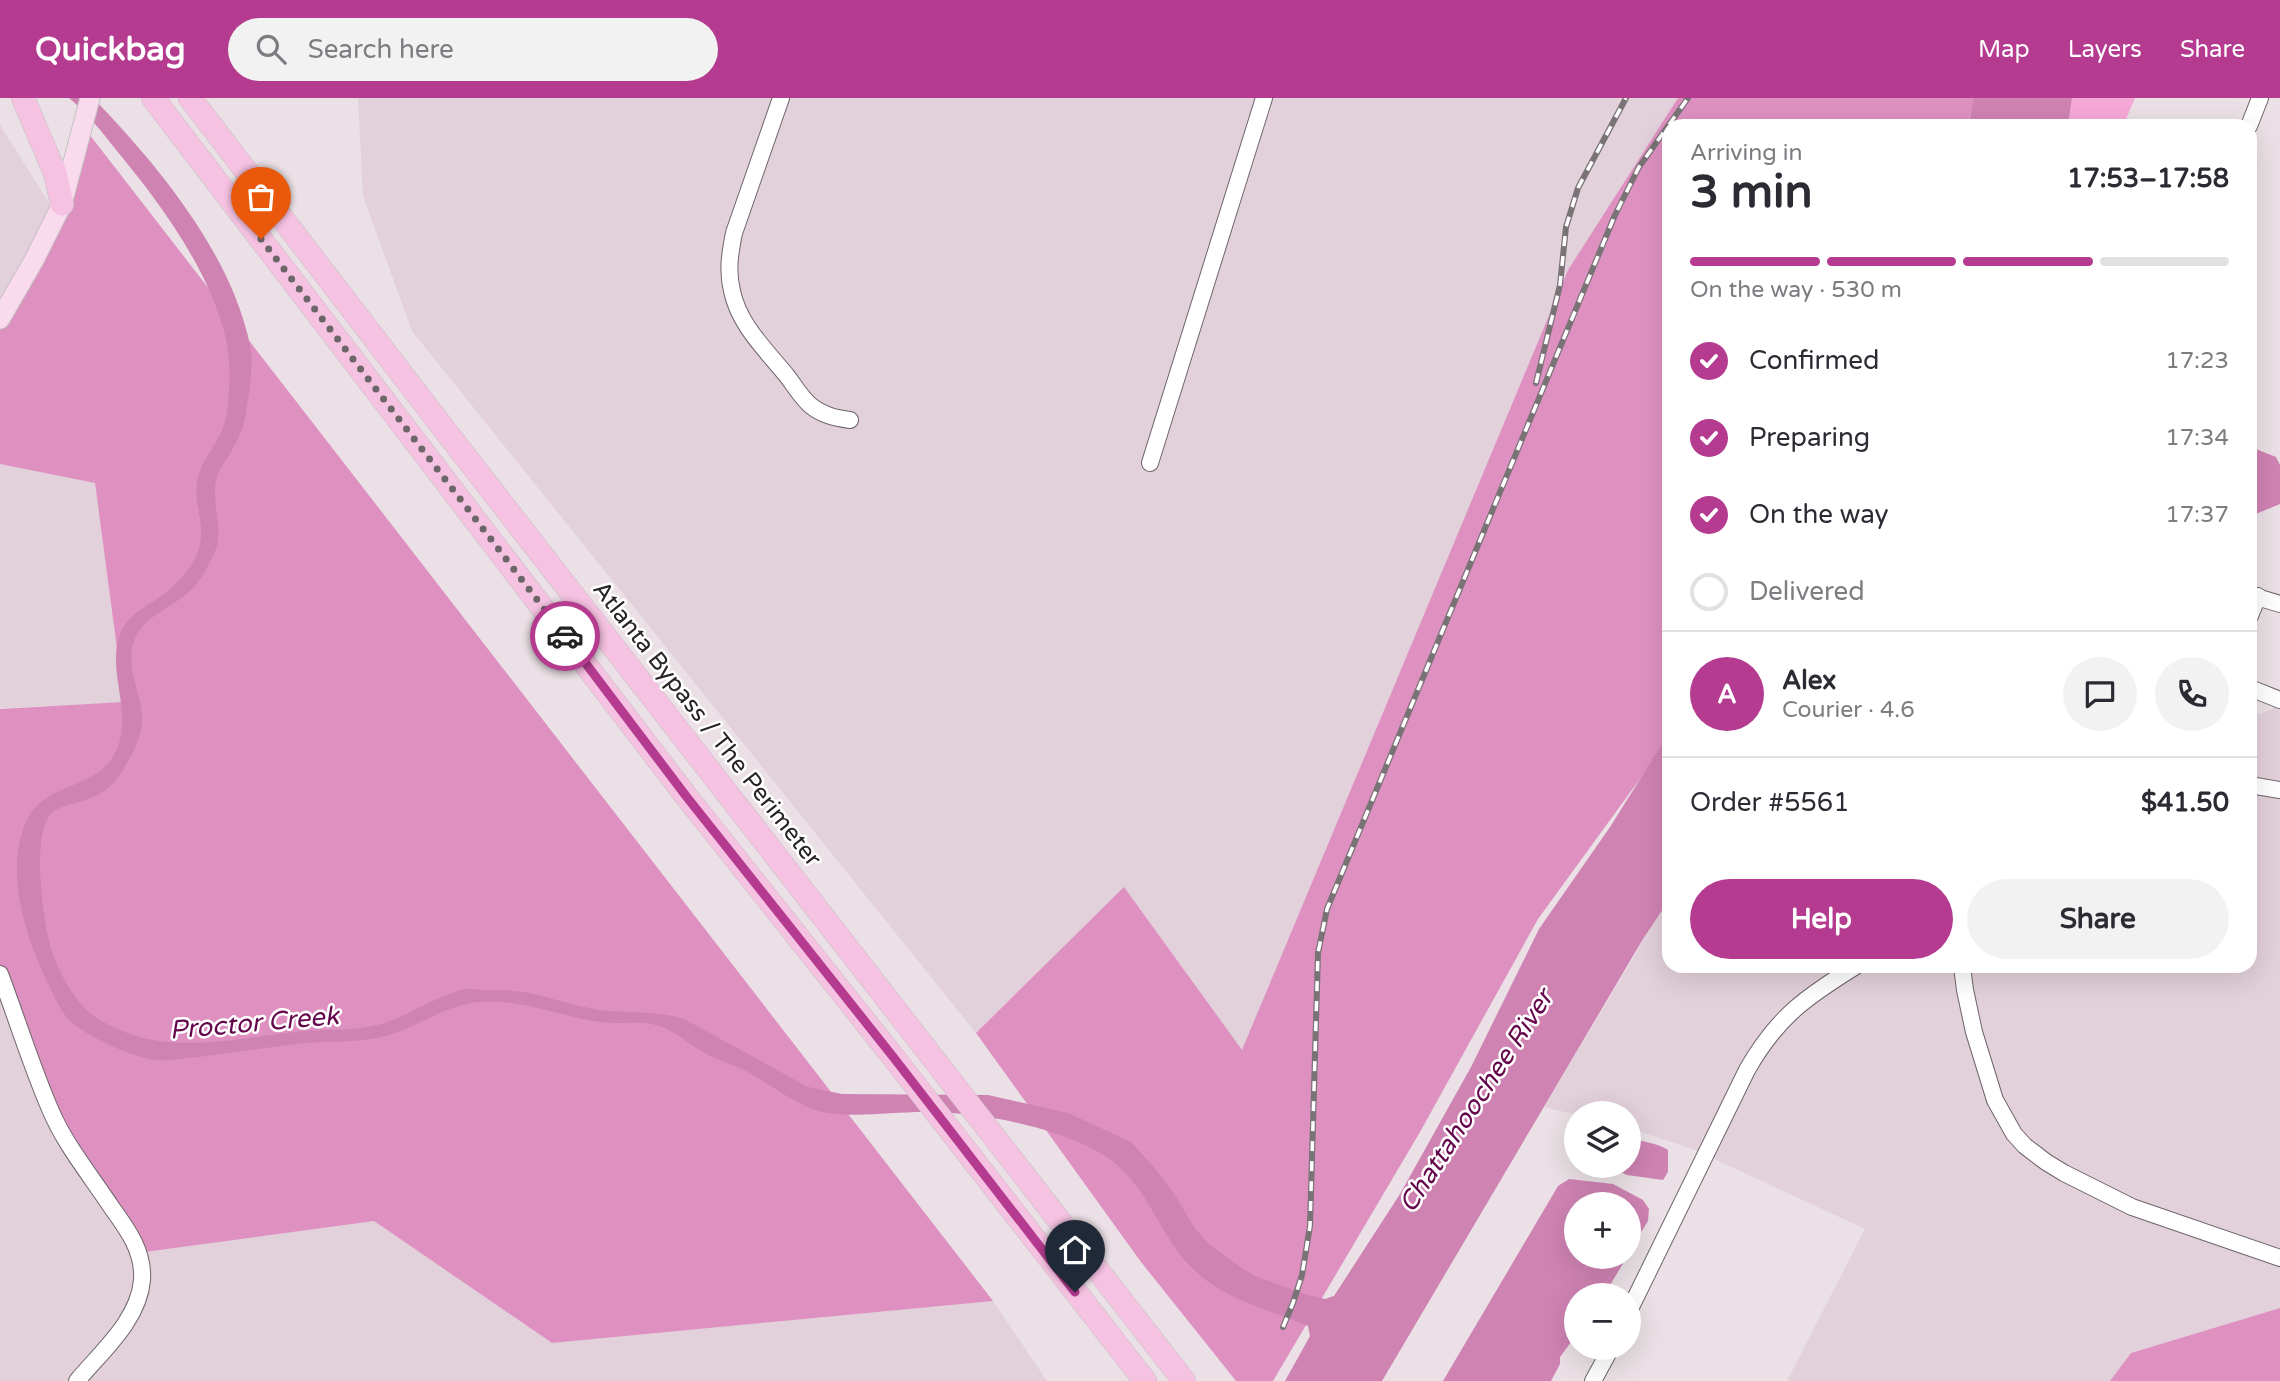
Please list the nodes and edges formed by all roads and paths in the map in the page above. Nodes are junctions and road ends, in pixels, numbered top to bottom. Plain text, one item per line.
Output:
1 (90, 98) edge
2 (153, 98) edge
3 (190, 98) edge
4 (781, 98) edge
5 (1264, 98) edge
6 (2260, 98) edge
7 (25, 104) edge
8 (2252, 119) edge
9 (62, 204) junction
10 (3, 303) edge
11 (850, 420) dead end
12 (1150, 463) dead end
13 (2257, 597) edge
14 (2280, 604) edge
15 (2257, 691) edge
16 (2280, 700) edge
17 (2257, 786) edge
18 (2280, 790) edge
19 (1846, 973) edge
20 (1963, 973) edge
21 (0, 974) edge
22 (2280, 1258) edge
23 (1641, 1286) edge
24 (1604, 1360) edge
25 (77, 1381) edge
26 (1144, 1381) edge
27 (1184, 1381) edge
28 (1593, 1381) edge

1 - 9 main road
2 - 26 highway
3 - 27 highway, Atlanta Bypass / The Perimeter
4 - 11 street
5 - 12 street
6 - 8 street
7 - 9 highway
9 - 10 main road
13 - 14 street
15 - 16 street
17 - 18 street
19 - 23 street
20 - 22 street
21 - 25 street
24 - 28 street

